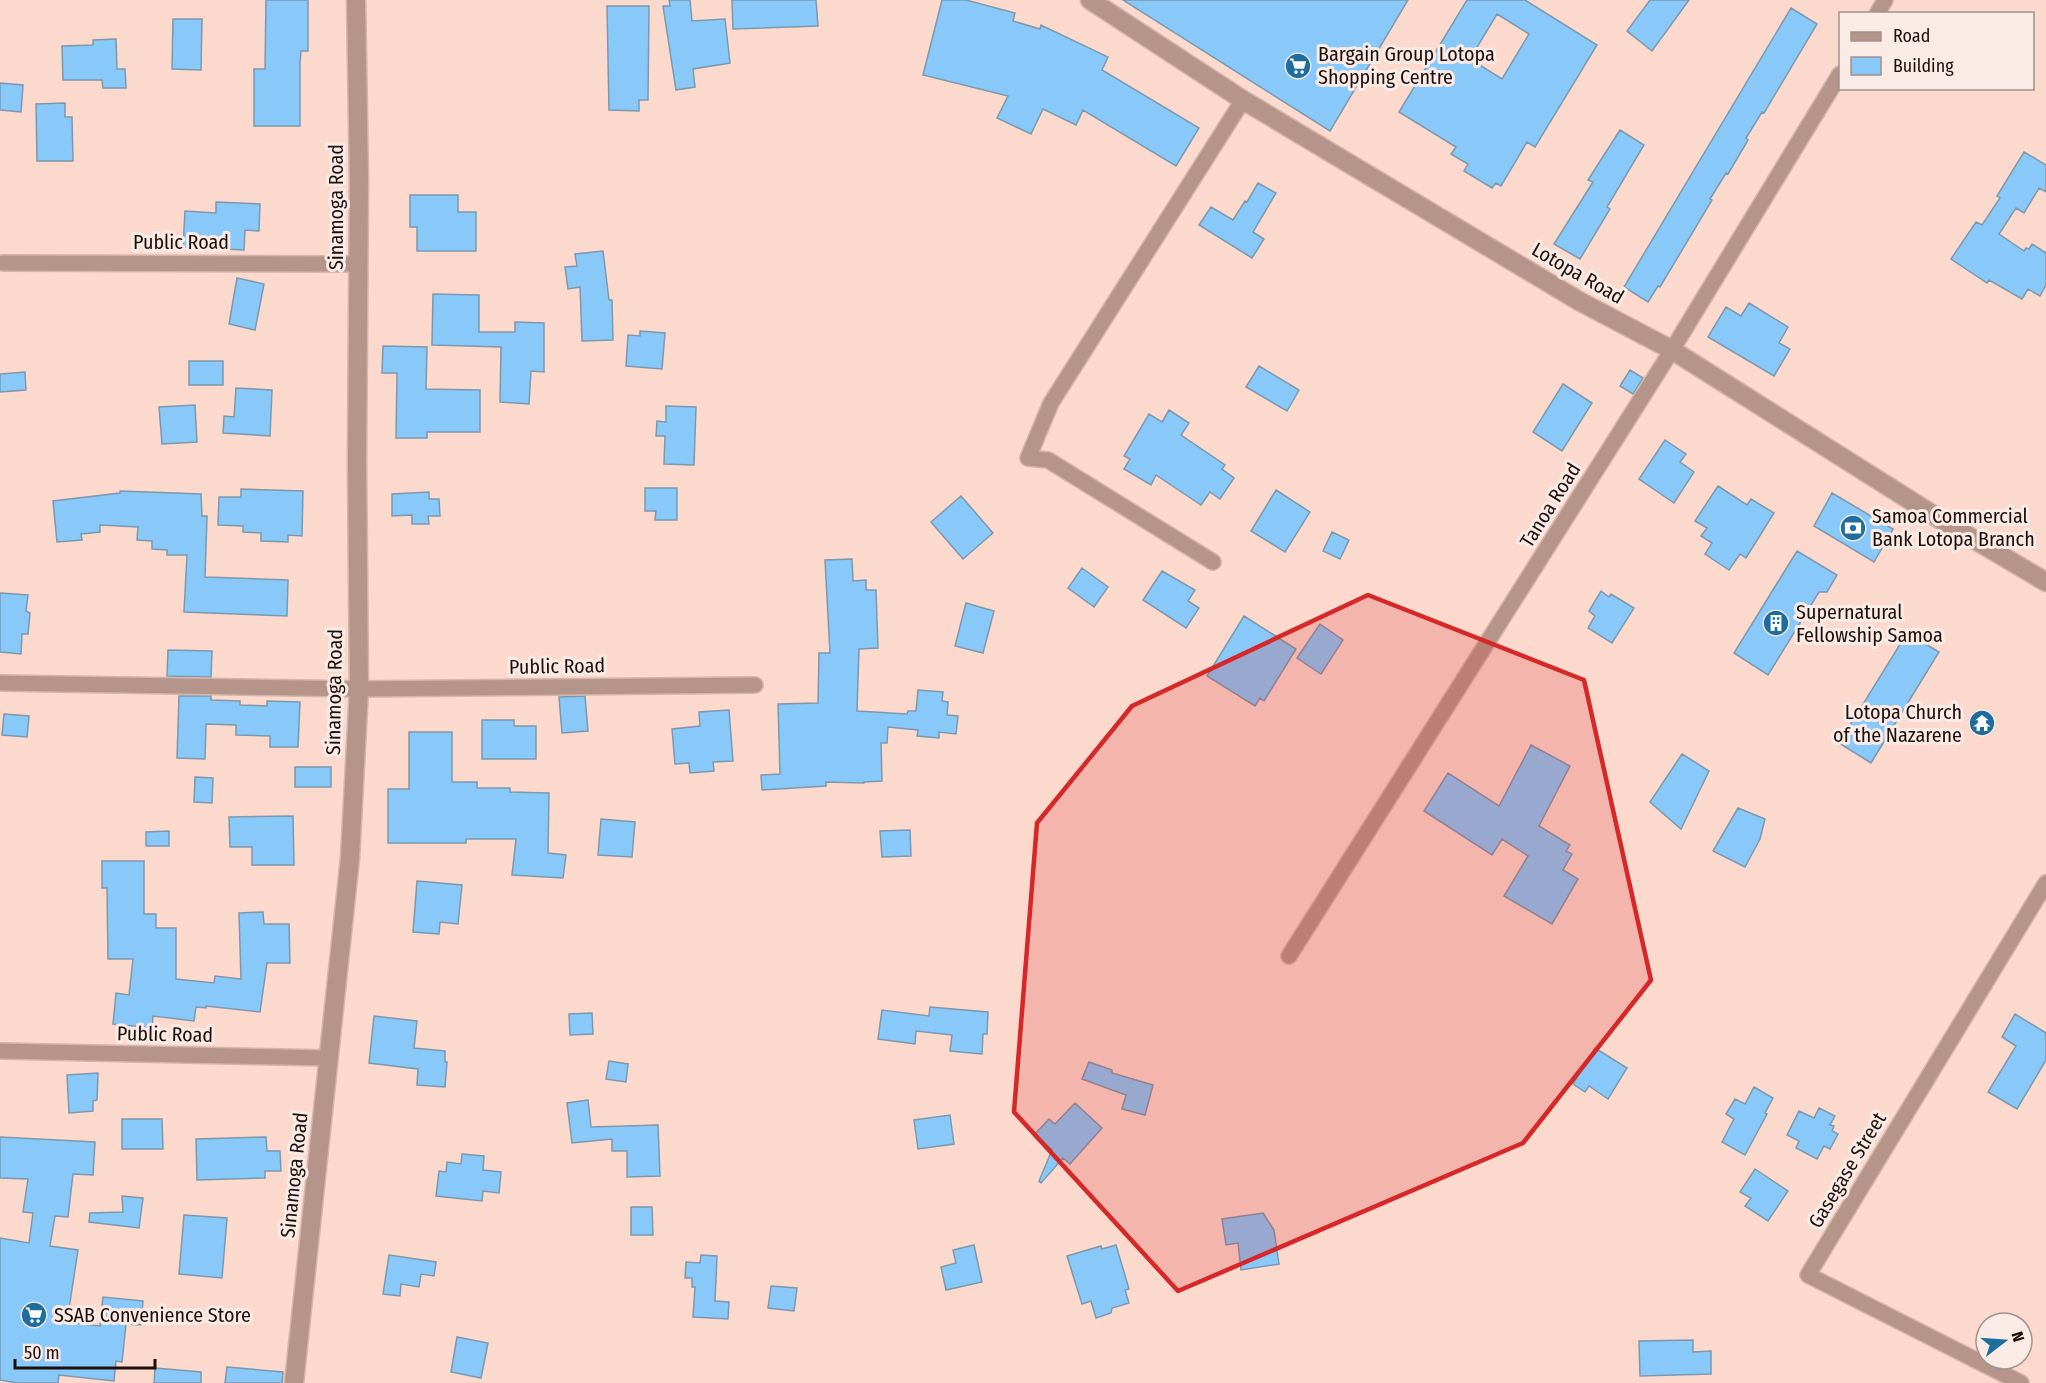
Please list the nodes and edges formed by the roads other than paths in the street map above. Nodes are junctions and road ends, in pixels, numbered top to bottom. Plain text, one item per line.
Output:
1 (356, 0) edge
2 (1090, 0) edge
3 (1839, 76) edge
4 (1243, 100) junction
5 (3, 263) dead end
6 (358, 264) junction
7 (1672, 350) junction
8 (1213, 562) dead end
9 (2046, 582) edge
10 (0, 683) edge
11 (755, 685) dead end
12 (359, 689) junction
13 (2046, 883) edge
14 (1289, 956) dead end
15 (0, 1051) edge
16 (328, 1058) junction
17 (294, 1383) edge
18 (2021, 1383) edge

1 - 6 street, Sinamoga Road
2 - 4 street, Lotopa Road
3 - 7 street, Tanoa Road
4 - 7 street, Lotopa Road
4 - 8 street
5 - 6 street, Public Road
6 - 12 street, Sinamoga Road
7 - 9 street, Lotopa Road
7 - 14 street, Tanoa Road
10 - 12 street, Public Road
11 - 12 street, Public Road
12 - 16 street, Sinamoga Road
13 - 18 street, Gasegase Street
15 - 16 street, Public Road
16 - 17 street, Sinamoga Road

